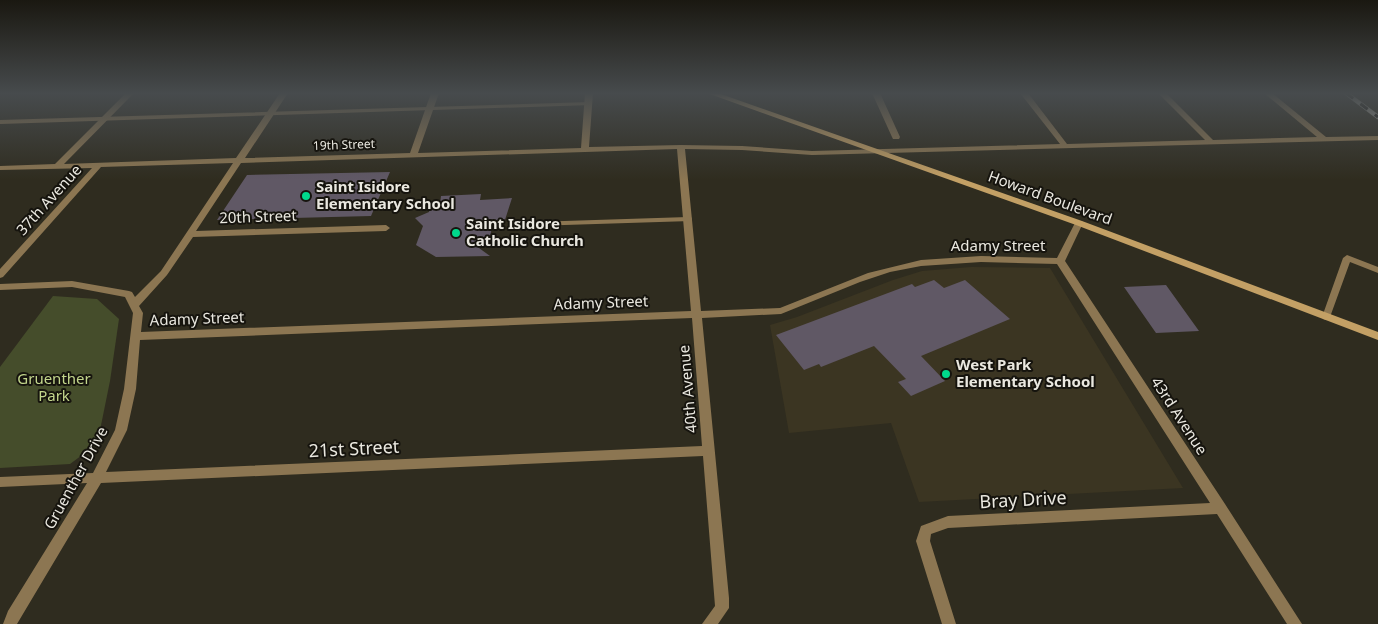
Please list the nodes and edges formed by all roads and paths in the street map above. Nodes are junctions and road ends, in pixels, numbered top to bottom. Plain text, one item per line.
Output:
1 (100, 122) edge
2 (265, 122) edge
3 (424, 122) edge
4 (587, 122) edge
5 (795, 122) edge
6 (889, 122) edge
7 (1047, 122) edge
8 (1191, 122) edge
9 (1303, 122) edge
10 (896, 137) dead end
11 (1378, 138) edge
12 (1324, 139) junction
13 (1211, 142) junction
14 (1065, 146) junction
15 (682, 147) junction
16 (585, 150) junction
17 (873, 151) junction
18 (412, 155) junction
19 (241, 160) junction
20 (98, 166) junction
21 (56, 167) junction
22 (0, 168) edge
23 (688, 219) junction
24 (1079, 223) junction
25 (533, 224) dead end
26 (386, 228) dead end
27 (191, 234) junction
28 (1060, 261) junction
29 (1378, 270) edge
30 (0, 275) edge
31 (0, 287) edge
32 (134, 305) junction
33 (696, 314) junction
34 (1326, 317) junction
35 (136, 336) junction
36 (1378, 336) edge
37 (709, 451) junction
38 (97, 478) junction
39 (0, 482) edge
40 (1221, 508) junction
41 (10, 624) edge
42 (709, 624) edge
43 (949, 624) edge
44 (1296, 624) edge

1 - 21 street, 37th Avenue
2 - 19 street
3 - 18 street
4 - 16 street
5 - 17 main road, Howard Boulevard
6 - 10 street
7 - 14 street
8 - 13 street
9 - 12 street
11 - 12 street, 19th Street
12 - 13 street, 19th Street
13 - 14 street, 19th Street
14 - 17 street, 19th Street
15 - 16 street, 19th Street
15 - 17 street, 19th Street
15 - 23 street, 40th Avenue
16 - 18 street, 19th Street
17 - 24 main road, Howard Boulevard
18 - 19 street, 19th Street
19 - 20 street, 19th Street
19 - 27 street
20 - 21 street, 19th Street
20 - 30 street, 37th Avenue
21 - 22 street, 19th Street
23 - 25 lane
23 - 33 street, 40th Avenue
24 - 28 street
24 - 34 main road, Howard Boulevard
26 - 27 street, 20th Street
27 - 32 street
28 - 33 street, Adamy Street
28 - 40 street, 43rd Avenue
29 - 34 lane
31 - 32 street
32 - 35 street, Gruenther Drive
33 - 35 street, Adamy Street
33 - 37 street, 40th Avenue
34 - 36 main road, Howard Boulevard
35 - 38 street, Gruenther Drive
37 - 38 street, 21st Street
37 - 42 street, 40th Avenue
38 - 39 street, 21st Street
38 - 41 street, Gruenther Drive
40 - 43 street, Bray Drive
40 - 44 street, 43rd Avenue

